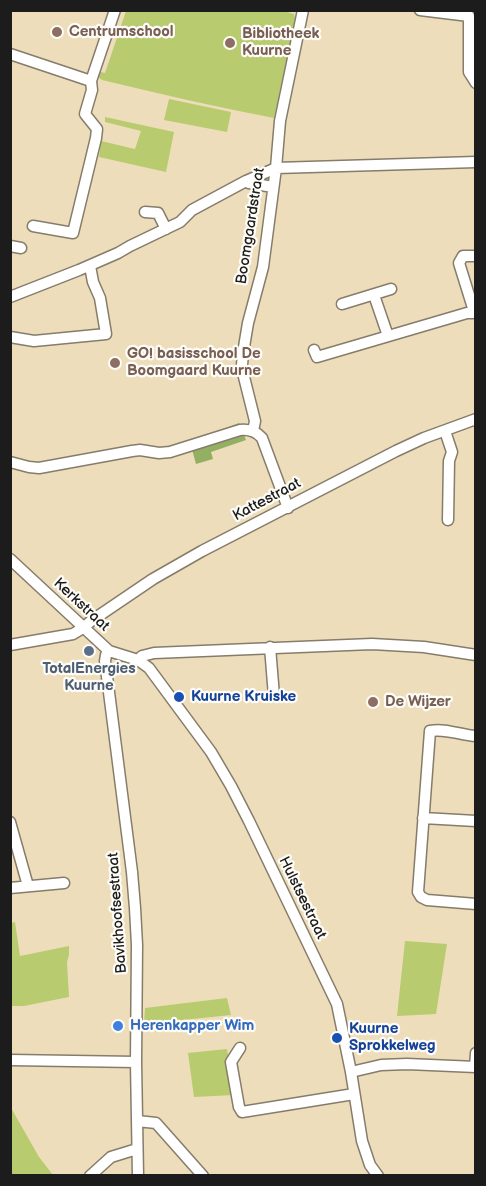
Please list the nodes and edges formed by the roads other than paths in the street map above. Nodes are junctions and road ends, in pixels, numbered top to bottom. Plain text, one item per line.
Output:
1 (115, 10) edge
2 (303, 10) edge
3 (420, 10) edge
4 (471, 13) edge
5 (10, 54) edge
6 (91, 81) junction
7 (476, 83) edge
8 (476, 162) edge
9 (276, 168) junction
10 (246, 181) junction
11 (273, 187) junction
12 (145, 212) dead end
13 (33, 226) dead end
14 (166, 229) junction
15 (476, 256) edge
16 (90, 266) junction
17 (390, 289) dead end
18 (374, 295) junction
19 (10, 297) edge
20 (342, 304) dead end
21 (474, 315) edge
22 (388, 336) junction
23 (10, 337) edge
24 (317, 358) dead end
25 (476, 419) edge
26 (253, 431) junction
27 (445, 431) junction
28 (10, 462) edge
29 (288, 508) junction
30 (448, 520) dead end
31 (10, 559) edge
32 (84, 628) junction
33 (10, 645) edge
34 (270, 648) junction
35 (108, 651) junction
36 (476, 655) edge
37 (138, 660) junction
38 (274, 696) dead end
39 (476, 736) edge
40 (423, 818) junction
41 (476, 821) edge
42 (10, 822) edge
43 (64, 884) dead end
44 (28, 886) junction
45 (10, 888) edge
46 (476, 904) edge
47 (240, 1048) dead end
48 (476, 1053) edge
49 (10, 1060) edge
50 (136, 1062) junction
51 (475, 1067) edge
52 (351, 1072) junction
53 (354, 1094) junction
54 (137, 1120) junction
55 (137, 1149) junction
56 (90, 1176) edge
57 (138, 1176) edge
58 (203, 1176) edge
59 (378, 1176) edge

1 - 6 street
2 - 9 street, Boomgaardstraat
3 - 4 street
4 - 7 street
5 - 6 street
6 - 13 street
8 - 9 street
9 - 10 street
9 - 11 street, Boomgaardstraat
10 - 11 street
10 - 14 street
11 - 26 street, Boomgaardstraat
12 - 14 street
14 - 16 street
15 - 21 street
16 - 19 street
16 - 23 street
17 - 18 street
18 - 20 street
18 - 22 street
21 - 22 street
22 - 24 street
25 - 27 street, Kattestraat
26 - 28 street
26 - 29 street, Boomgaardstraat
27 - 29 street, Kattestraat
27 - 30 street
29 - 32 street, Kattestraat
31 - 32 street, Kerkstraat
32 - 33 street, Kattestraat
32 - 35 street, Kerkstraat
34 - 36 street
34 - 37 street
34 - 38 street
35 - 37 street, Kerkstraat
35 - 50 street, Bavikhoofsestraat
37 - 52 street, Hulstsestraat
39 - 40 street
40 - 41 street
40 - 46 street
42 - 44 street
43 - 44 street
44 - 45 street
47 - 53 street
48 - 51 street
49 - 50 street
50 - 54 street, Bavikhoofsestraat
51 - 52 street
52 - 53 street, Hulstsestraat
53 - 59 street, Hulstsestraat
54 - 55 street, Bavikhoofsestraat
54 - 58 street
55 - 56 street
55 - 57 street, Bavikhoofsestraat

